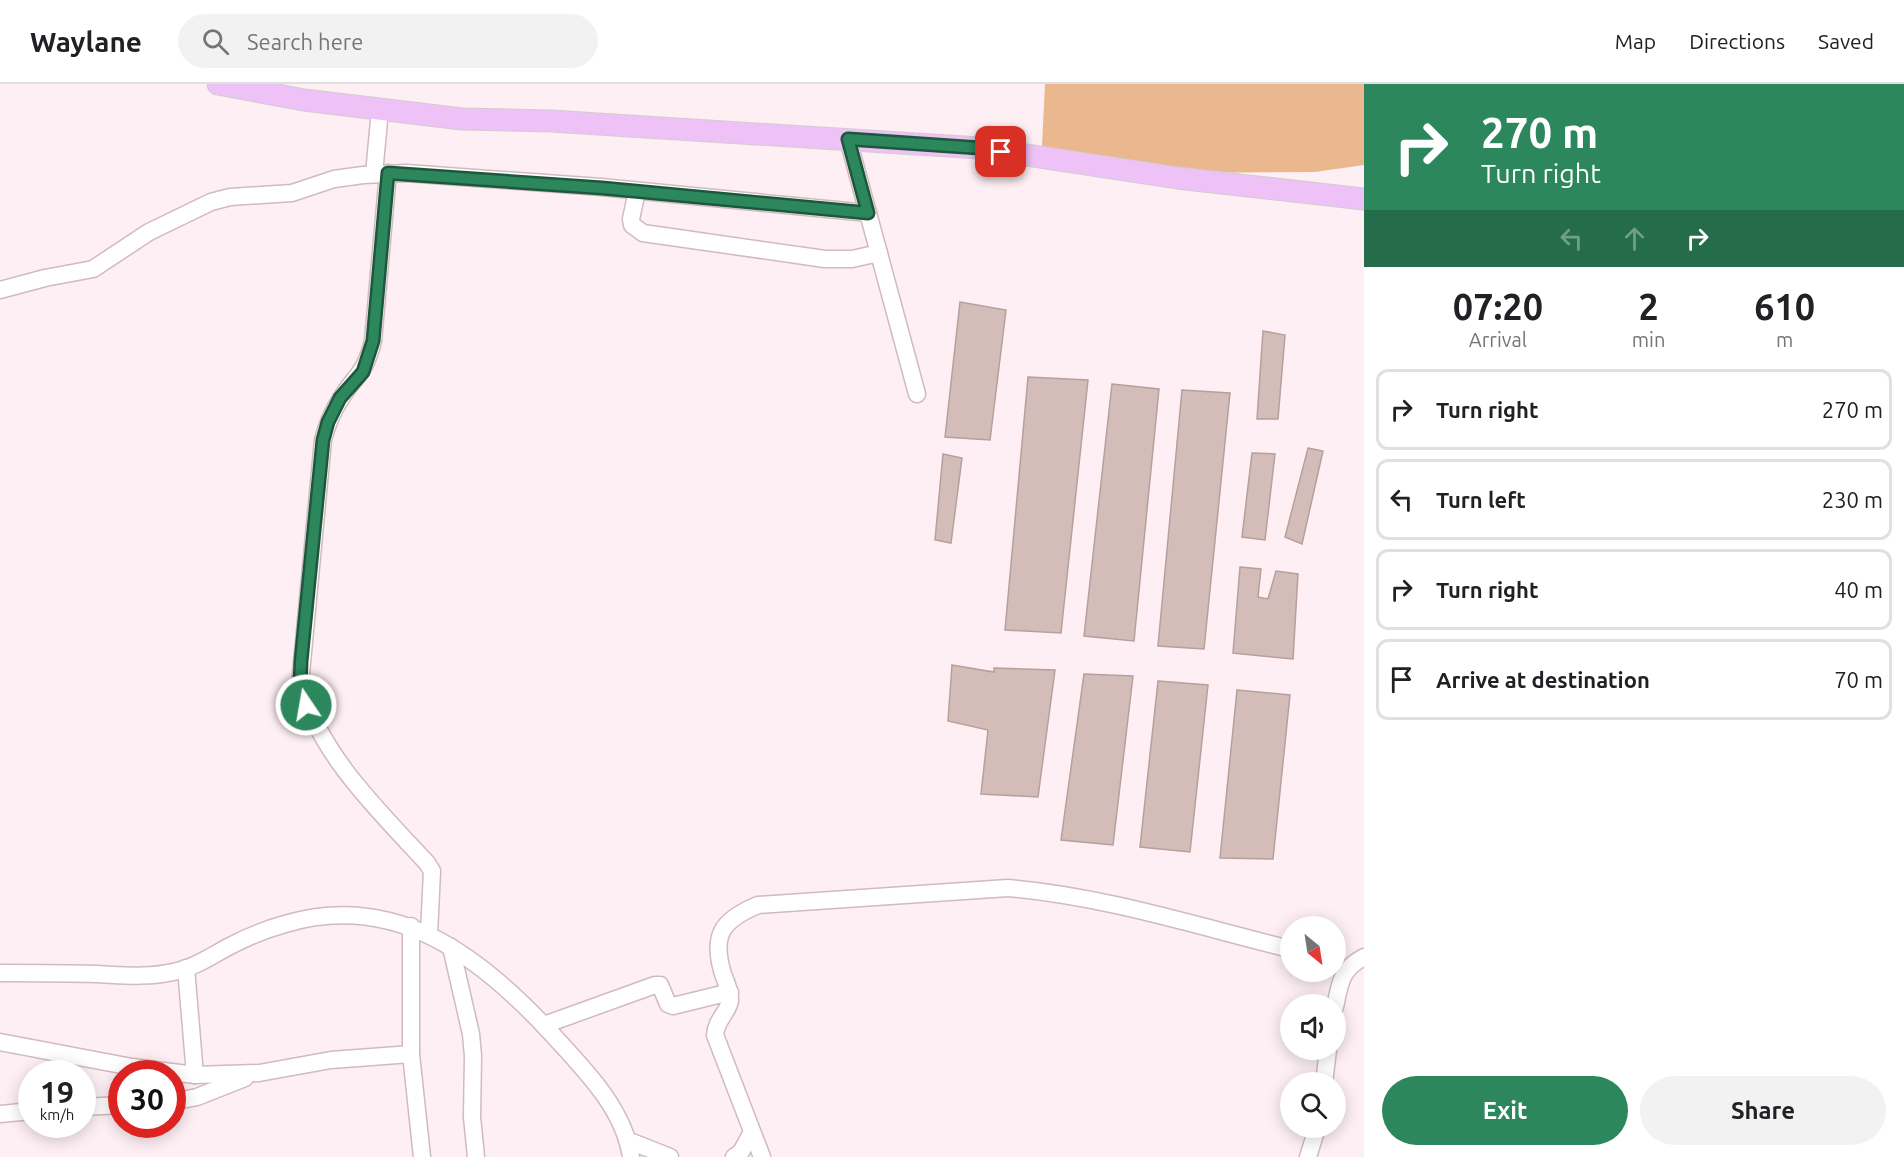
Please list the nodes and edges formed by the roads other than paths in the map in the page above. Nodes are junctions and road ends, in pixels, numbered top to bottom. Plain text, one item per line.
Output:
1 (218, 84) edge
2 (380, 110) junction
3 (848, 139) junction
4 (381, 174) junction
5 (637, 191) junction
6 (1364, 199) edge
7 (868, 213) junction
8 (879, 253) junction
9 (0, 290) edge
10 (917, 394) dead end
11 (411, 926) junction
12 (429, 934) junction
13 (1280, 946) edge
14 (452, 947) junction
15 (1350, 960) edge
16 (186, 968) junction
17 (0, 973) edge
18 (730, 992) junction
19 (1337, 994) edge
20 (544, 1025) junction
21 (0, 1042) edge
22 (411, 1054) junction
23 (259, 1073) junction
24 (195, 1074) junction
25 (186, 1099) edge
26 (18, 1112) edge
27 (0, 1114) edge
28 (752, 1132) junction
29 (1314, 1138) edge
30 (627, 1140) junction
31 (422, 1157) edge
32 (476, 1157) edge
33 (631, 1157) edge
34 (670, 1157) edge
35 (734, 1157) edge
36 (762, 1157) edge
37 (1308, 1157) edge

1 - 2 main road
2 - 3 main road
2 - 4 street
3 - 6 main road
3 - 7 street
4 - 5 street
4 - 9 street
4 - 12 street
5 - 7 street
5 - 8 street
7 - 8 street
8 - 10 street
11 - 12 street
11 - 16 street
11 - 22 street
12 - 14 street
13 - 18 street
14 - 20 street
14 - 32 street
15 - 19 street
16 - 17 street
16 - 24 street
18 - 20 street
18 - 28 street
20 - 30 street
21 - 24 street
22 - 23 street
22 - 31 street
23 - 24 street
23 - 25 street
26 - 27 street
28 - 35 street
28 - 36 street
29 - 37 street
30 - 33 street
30 - 34 street

